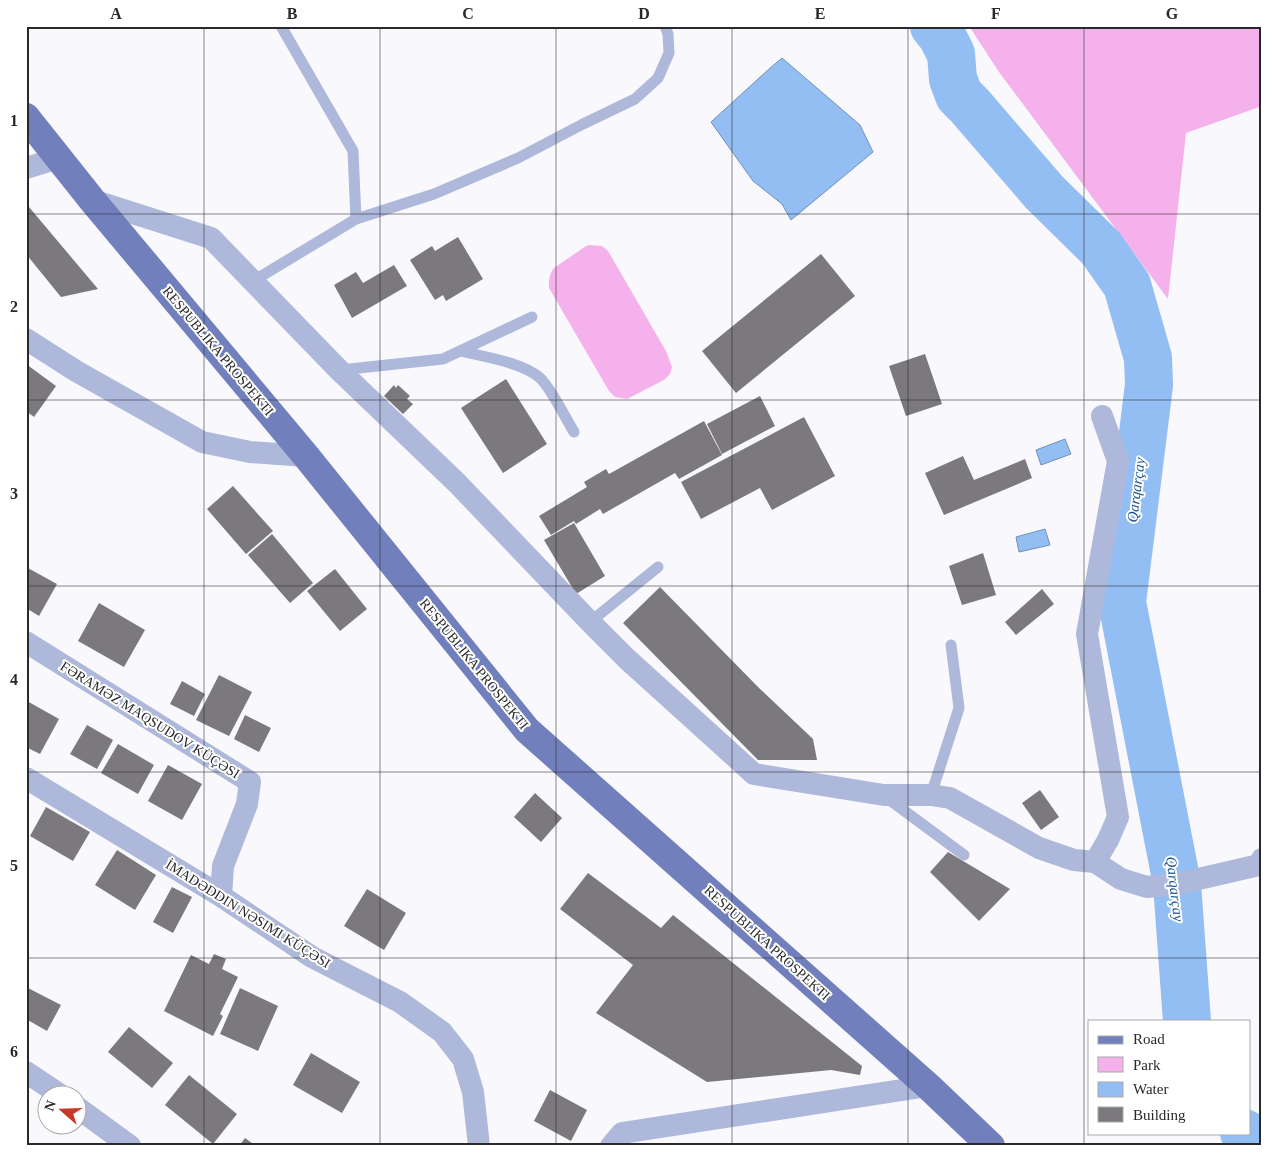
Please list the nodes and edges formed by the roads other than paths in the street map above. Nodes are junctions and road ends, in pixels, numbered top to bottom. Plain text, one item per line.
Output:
1 (282, 26) edge
2 (665, 26) edge
3 (26, 117) edge
4 (59, 158) junction
5 (26, 168) edge
6 (92, 200) junction
7 (356, 219) junction
8 (253, 281) junction
9 (532, 317) dead end
10 (26, 339) edge
11 (462, 351) junction
12 (339, 370) junction
13 (1102, 416) dead end
14 (574, 432) dead end
15 (306, 456) junction
16 (658, 567) dead end
17 (590, 622) junction
18 (26, 642) edge
19 (951, 645) dead end
20 (26, 778) edge
21 (884, 795) junction
22 (931, 795) junction
23 (964, 855) dead end
24 (1262, 859) edge
25 (1095, 862) junction
26 (221, 896) junction
27 (26, 1072) edge
28 (44, 1084) edge
29 (928, 1086) junction
30 (88, 1116) edge
31 (123, 1143) edge
32 (478, 1146) edge
33 (611, 1146) edge
34 (990, 1146) edge

1 - 7 lane
2 - 7 lane
3 - 4 main road, RESPUBLIKA PROSPEKTI
4 - 5 street
4 - 6 main road, RESPUBLIKA PROSPEKTI
6 - 8 street
6 - 15 main road, RESPUBLIKA PROSPEKTI
7 - 8 lane
8 - 12 street
9 - 11 lane
10 - 15 street
11 - 12 lane
11 - 14 lane
12 - 17 street
13 - 25 street
15 - 29 main road, RESPUBLIKA PROSPEKTI
16 - 17 lane
17 - 21 street
18 - 26 street, FƏRAMƏZ MAQSUDOV KÜÇƏSI
19 - 22 lane
20 - 26 street, İMADƏDDIN NƏSIMI KÜÇƏSI
21 - 22 street
21 - 23 lane
22 - 25 street
24 - 25 street
26 - 32 street, İMADƏDDIN NƏSIMI KÜÇƏSI
27 - 28 street
29 - 33 street
29 - 34 main road, RESPUBLIKA PROSPEKTI
30 - 31 street

